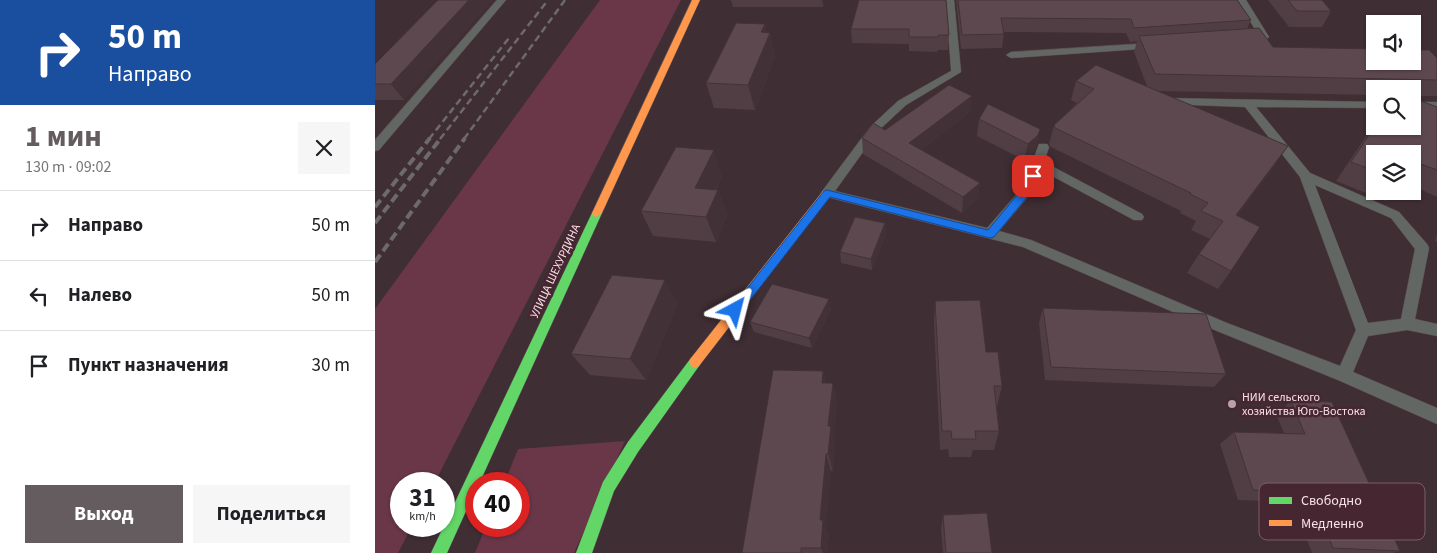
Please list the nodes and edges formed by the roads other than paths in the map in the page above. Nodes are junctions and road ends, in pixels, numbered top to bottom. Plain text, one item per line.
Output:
1 (502, 0) edge
2 (696, 0) edge
3 (950, 0) edge
4 (1242, 0) edge
5 (1248, 40) edge
6 (1159, 46) edge
7 (1011, 55) dead end
8 (1150, 100) edge
9 (1248, 104) junction
10 (1366, 105) edge
11 (1421, 105) edge
12 (1437, 105) edge
13 (375, 147) edge
14 (1043, 147) dead end
15 (1037, 162) junction
16 (1306, 176) junction
17 (827, 193) junction
18 (1138, 217) dead end
19 (990, 234) junction
20 (1407, 324) junction
21 (1363, 330) junction
22 (1437, 330) edge
23 (1344, 375) junction
24 (1437, 416) edge
25 (439, 553) edge
26 (584, 553) edge

1 - 13 lane
2 - 25 main road, УЛИЦА ШЕХУРДИНА
3 - 17 lane
4 - 5 lane
6 - 7 lane
8 - 9 lane
9 - 10 lane
9 - 16 lane
11 - 12 lane
14 - 15 lane
15 - 18 lane
15 - 19 lane
16 - 20 lane
16 - 21 lane
17 - 19 lane
17 - 26 main road
19 - 23 lane
20 - 21 lane
20 - 22 lane
21 - 23 lane
23 - 24 lane

